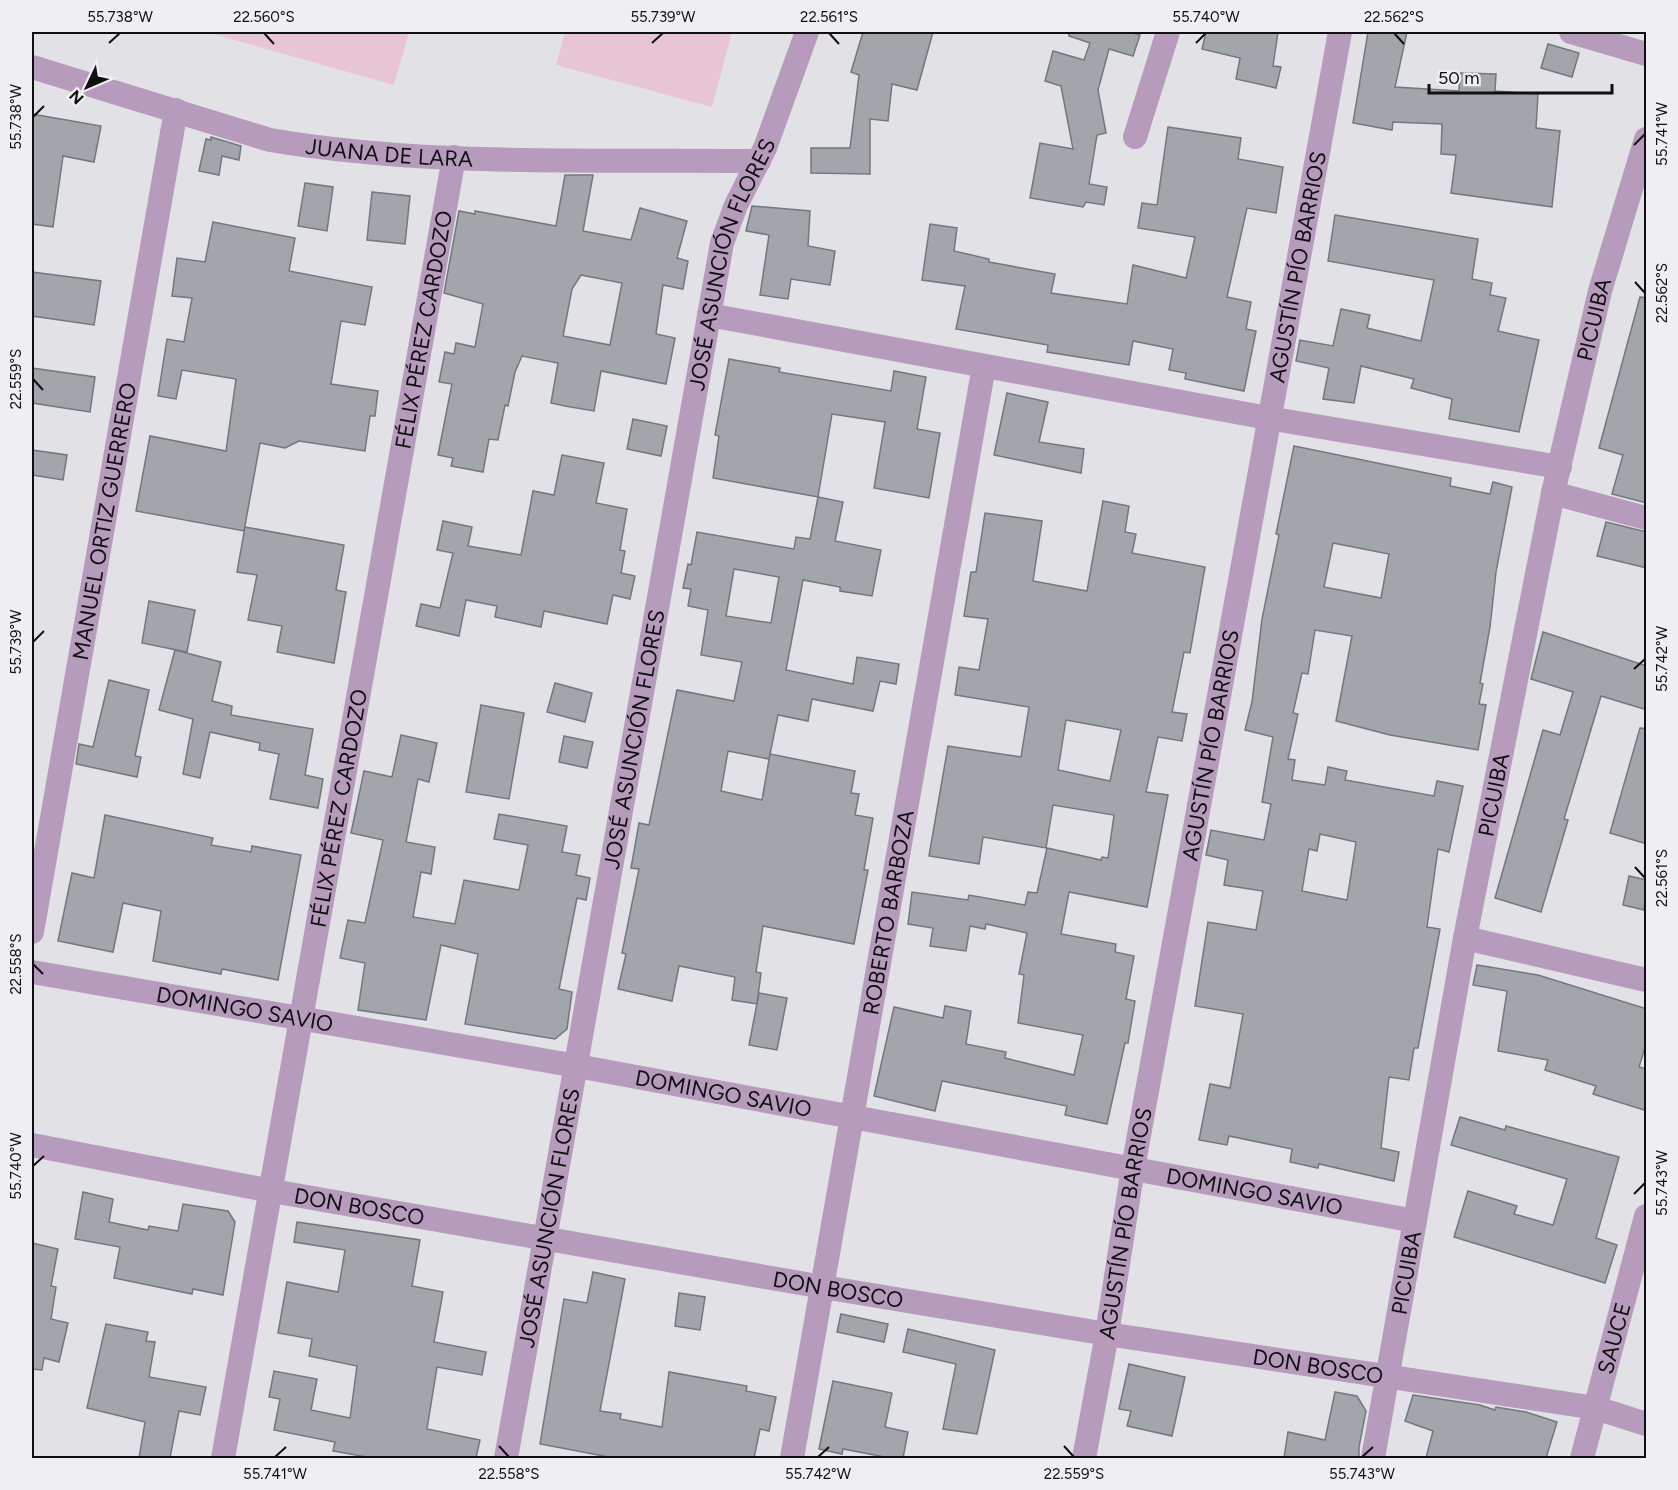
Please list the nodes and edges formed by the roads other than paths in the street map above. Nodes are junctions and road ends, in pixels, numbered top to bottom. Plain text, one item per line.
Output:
1 (807, 32) edge
2 (1168, 32) edge
3 (1340, 32) edge
4 (1571, 32) edge
5 (1647, 54) edge
6 (32, 67) edge
7 (176, 110) junction
8 (1135, 137) dead end
9 (1647, 139) edge
10 (454, 157) junction
11 (759, 161) junction
12 (710, 315) junction
13 (984, 366) junction
14 (1269, 418) junction
15 (1560, 467) junction
16 (1553, 493) junction
17 (1647, 518) edge
18 (32, 932) edge
19 (1465, 938) junction
20 (32, 972) edge
21 (1647, 980) edge
22 (300, 1017) junction
23 (577, 1066) junction
24 (853, 1116) junction
25 (32, 1144) edge
26 (1133, 1168) junction
27 (272, 1191) junction
28 (1647, 1216) edge
29 (1415, 1221) junction
30 (546, 1237) junction
31 (823, 1287) junction
32 (1107, 1334) junction
33 (1388, 1375) junction
34 (1596, 1408) junction
35 (1647, 1424) edge
36 (224, 1458) edge
37 (506, 1458) edge
38 (792, 1458) edge
39 (1084, 1458) edge
40 (1373, 1458) edge
41 (1582, 1458) edge

1 - 11 street, JOSÉ ASUNCIÓN FLORES
2 - 8 street
3 - 14 street, AGUSTÍN PÍO BARRIOS
4 - 5 street
6 - 7 street, JUANA DE LARA
7 - 10 street, JUANA DE LARA
7 - 18 street, MANUEL ORTIZ GUERRERO
9 - 15 street, PICUIBA
10 - 11 street, JUANA DE LARA
10 - 22 street, FÉLIX PÉREZ CARDOZO
11 - 12 street, JOSÉ ASUNCIÓN FLORES
12 - 13 street
12 - 23 street, JOSÉ ASUNCIÓN FLORES
13 - 14 street
13 - 24 street, ROBERTO BARBOZA
14 - 15 street
14 - 26 street, AGUSTÍN PÍO BARRIOS
15 - 16 street, PICUIBA
16 - 17 street
16 - 19 street, PICUIBA
19 - 21 street
19 - 29 street, PICUIBA
20 - 22 street, DOMINGO SAVIO
22 - 23 street, DOMINGO SAVIO
22 - 27 street, FÉLIX PÉREZ CARDOZO
23 - 24 street, DOMINGO SAVIO
23 - 30 street, JOSÉ ASUNCIÓN FLORES
24 - 26 street, DOMINGO SAVIO
24 - 31 street, ROBERTO BARBOZA
25 - 27 street, DON BOSCO
26 - 29 street, DOMINGO SAVIO
26 - 32 street, AGUSTÍN PÍO BARRIOS
27 - 30 street, DON BOSCO
27 - 36 street, FÉLIX PÉREZ CARDOZO
28 - 34 street, SAUCE
29 - 33 street, PICUIBA
30 - 31 street, DON BOSCO
30 - 37 street, JOSÉ ASUNCIÓN FLORES
31 - 32 street, DON BOSCO
31 - 38 street, ROBERTO BARBOZA
32 - 33 street, DON BOSCO
32 - 39 street, AGUSTÍN PÍO BARRIOS
33 - 34 street, DON BOSCO
33 - 40 street, PICUIBA
34 - 35 street, DON BOSCO
34 - 41 street, SAUCE

